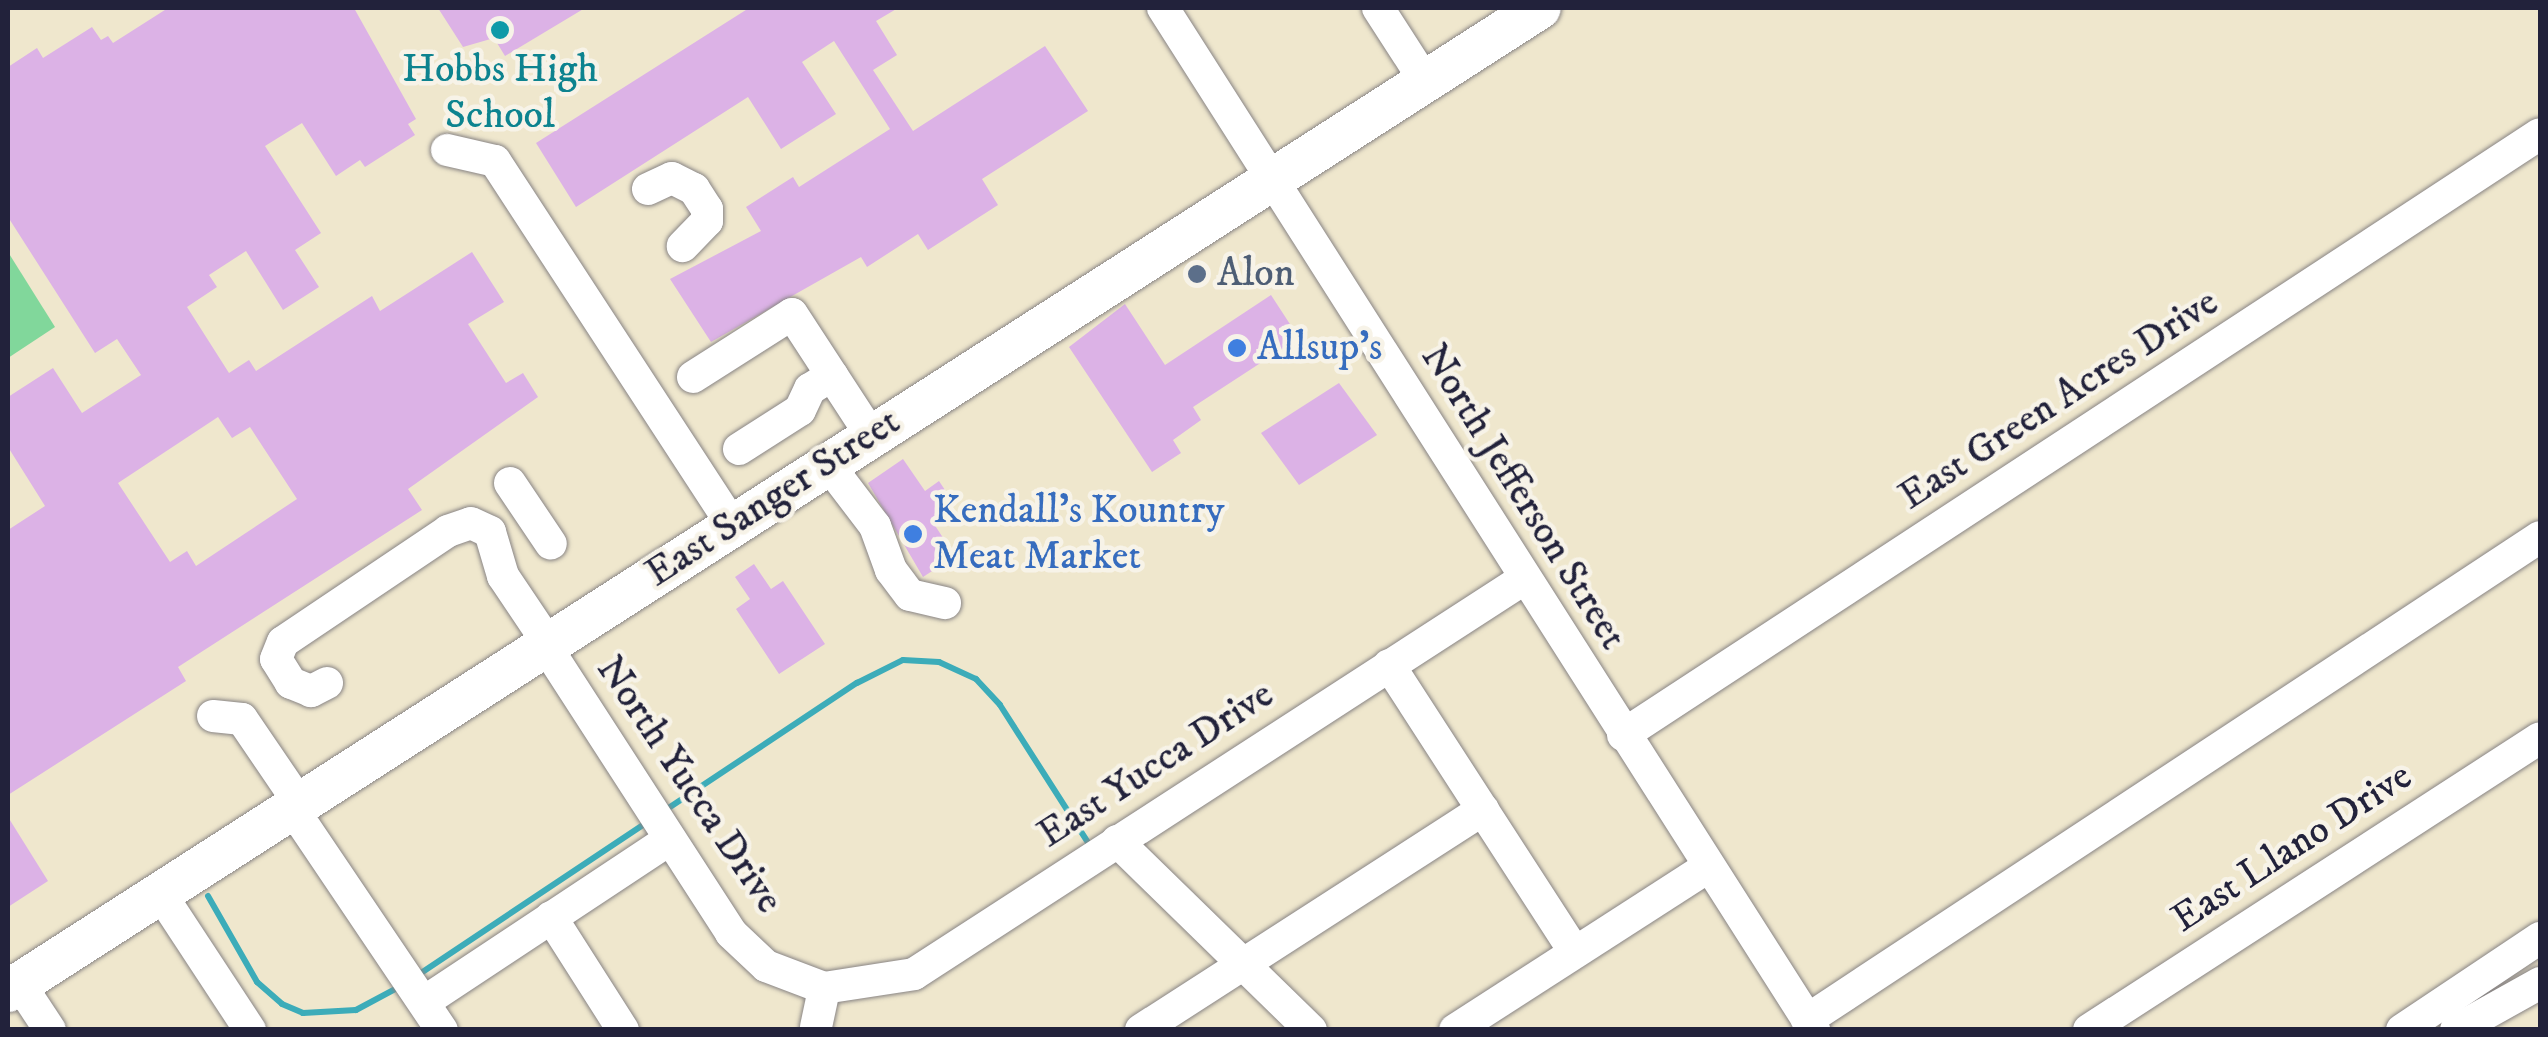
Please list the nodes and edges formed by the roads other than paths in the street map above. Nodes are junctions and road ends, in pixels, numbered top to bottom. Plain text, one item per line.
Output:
1 (1163, 8) edge
2 (1378, 8) edge
3 (1540, 8) edge
4 (1425, 81) junction
5 (2540, 134) edge
6 (447, 150) dead end
7 (1274, 176) junction
8 (648, 188) dead end
9 (683, 246) dead end
10 (832, 375) junction
11 (693, 377) dead end
12 (871, 435) junction
13 (740, 449) dead end
14 (828, 463) junction
15 (510, 483) dead end
16 (732, 525) junction
17 (2540, 537) edge
18 (551, 544) dead end
19 (1522, 580) junction
20 (945, 603) dead end
21 (546, 644) junction
22 (1389, 665) junction
23 (327, 683) dead end
24 (213, 716) dead end
25 (1622, 735) junction
26 (2540, 738) edge
27 (295, 806) junction
28 (1483, 810) junction
29 (660, 823) junction
30 (1118, 841) junction
31 (1708, 867) junction
32 (160, 893) junction
33 (551, 917) junction
34 (2540, 938) edge
35 (1576, 952) junction
36 (1241, 965) junction
37 (2540, 983) edge
38 (13, 987) edge
39 (824, 988) junction
40 (418, 997) edge
41 (1800, 1023) edge
42 (816, 1026) dead end
43 (50, 1030) edge
44 (250, 1030) edge
45 (623, 1030) edge
46 (1141, 1030) edge
47 (1311, 1030) edge
48 (1455, 1030) edge
49 (2089, 1030) edge
50 (2402, 1030) edge
51 (2456, 1030) edge

1 - 7 street, North Jefferson Street
2 - 4 street
3 - 4 main road, East Sanger Street
4 - 7 main road, East Sanger Street
5 - 25 street, East Green Acres Drive
6 - 16 street
7 - 12 main road, East Sanger Street
7 - 19 street, North Jefferson Street
8 - 9 street
10 - 11 street
10 - 12 street
10 - 13 street
12 - 14 main road, East Sanger Street
14 - 16 main road, East Sanger Street
14 - 20 street
15 - 18 street
16 - 21 main road, East Sanger Street
17 - 41 street
19 - 22 street, East Yucca Drive
19 - 25 street, North Jefferson Street
21 - 23 street, North Yucca Drive
21 - 27 main road, East Sanger Street
21 - 29 street, North Yucca Drive
22 - 28 street
22 - 30 street, East Yucca Drive
24 - 27 street
25 - 31 street, North Jefferson Street
26 - 49 street, East Llano Drive
27 - 32 main road, East Sanger Street
27 - 40 street
28 - 35 street
28 - 36 street
29 - 33 street
29 - 39 street, North Yucca Drive
30 - 36 street
30 - 39 street, East Yucca Drive
31 - 35 street
31 - 41 street, North Jefferson Street
32 - 38 main road, East Sanger Street
32 - 44 street
33 - 40 street
33 - 45 street
34 - 50 street
35 - 48 street
36 - 46 street
36 - 47 street
37 - 51 street
38 - 43 street
39 - 42 street

